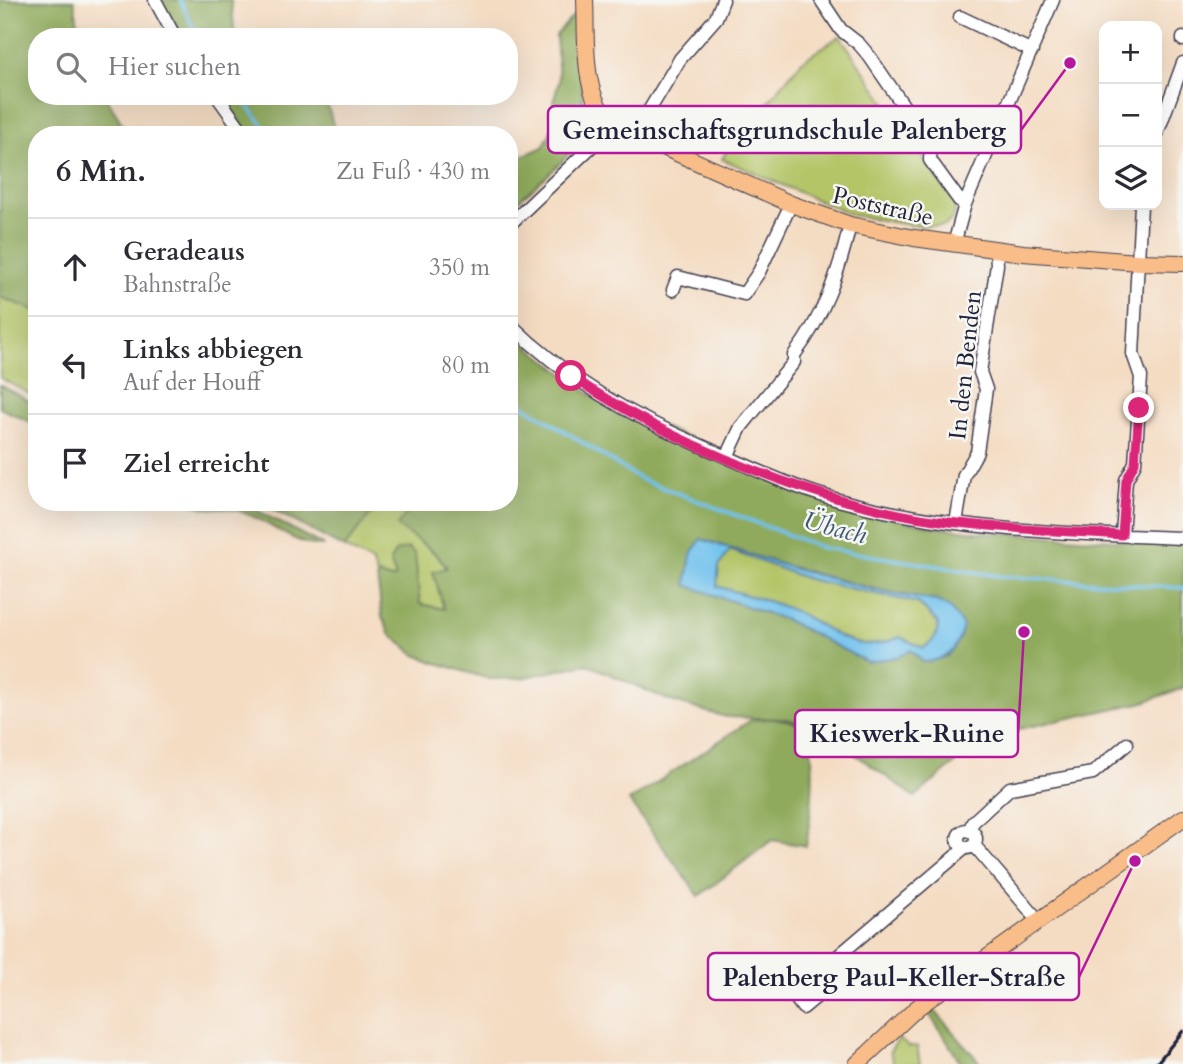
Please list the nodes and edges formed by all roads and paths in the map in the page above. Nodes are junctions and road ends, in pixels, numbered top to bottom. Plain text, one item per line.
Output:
1 (155, 0) edge
2 (585, 0) edge
3 (723, 0) edge
4 (821, 0) edge
5 (1053, 0) edge
6 (960, 17) dead end
7 (170, 28) edge
8 (1032, 51) junction
9 (1183, 63) edge
10 (223, 105) edge
11 (647, 114) dead end
12 (1162, 120) edge
13 (614, 125) junction
14 (238, 126) edge
15 (791, 204) junction
16 (965, 204) junction
17 (1141, 210) edge
18 (518, 216) edge
19 (850, 225) junction
20 (954, 244) junction
21 (996, 249) junction
22 (1138, 262) junction
23 (1183, 262) edge
24 (673, 290) dead end
25 (518, 331) edge
26 (727, 457) junction
27 (956, 523) junction
28 (1122, 535) junction
29 (1183, 538) edge
30 (1127, 744) dead end
31 (1183, 818) edge
32 (969, 846) junction
33 (1039, 921) junction
34 (830, 962) dead end
35 (857, 1064) edge

1 - 7 street
2 - 13 main road, Poststraße
3 - 11 street
4 - 16 street
5 - 8 street
6 - 8 street
8 - 16 street
9 - 12 street
10 - 14 street
13 - 15 main road, Poststraße
13 - 18 street
15 - 19 main road, Poststraße
15 - 24 street
16 - 20 street
17 - 22 street
19 - 20 main road, Poststraße
19 - 26 street
20 - 21 main road, Poststraße
21 - 22 main road, Poststraße
21 - 27 street, In den Benden
22 - 23 main road, Poststraße
22 - 28 street
25 - 26 street
26 - 27 street
27 - 28 street
28 - 29 street
30 - 32 street
31 - 33 main road
32 - 33 street
32 - 34 street
33 - 35 main road

